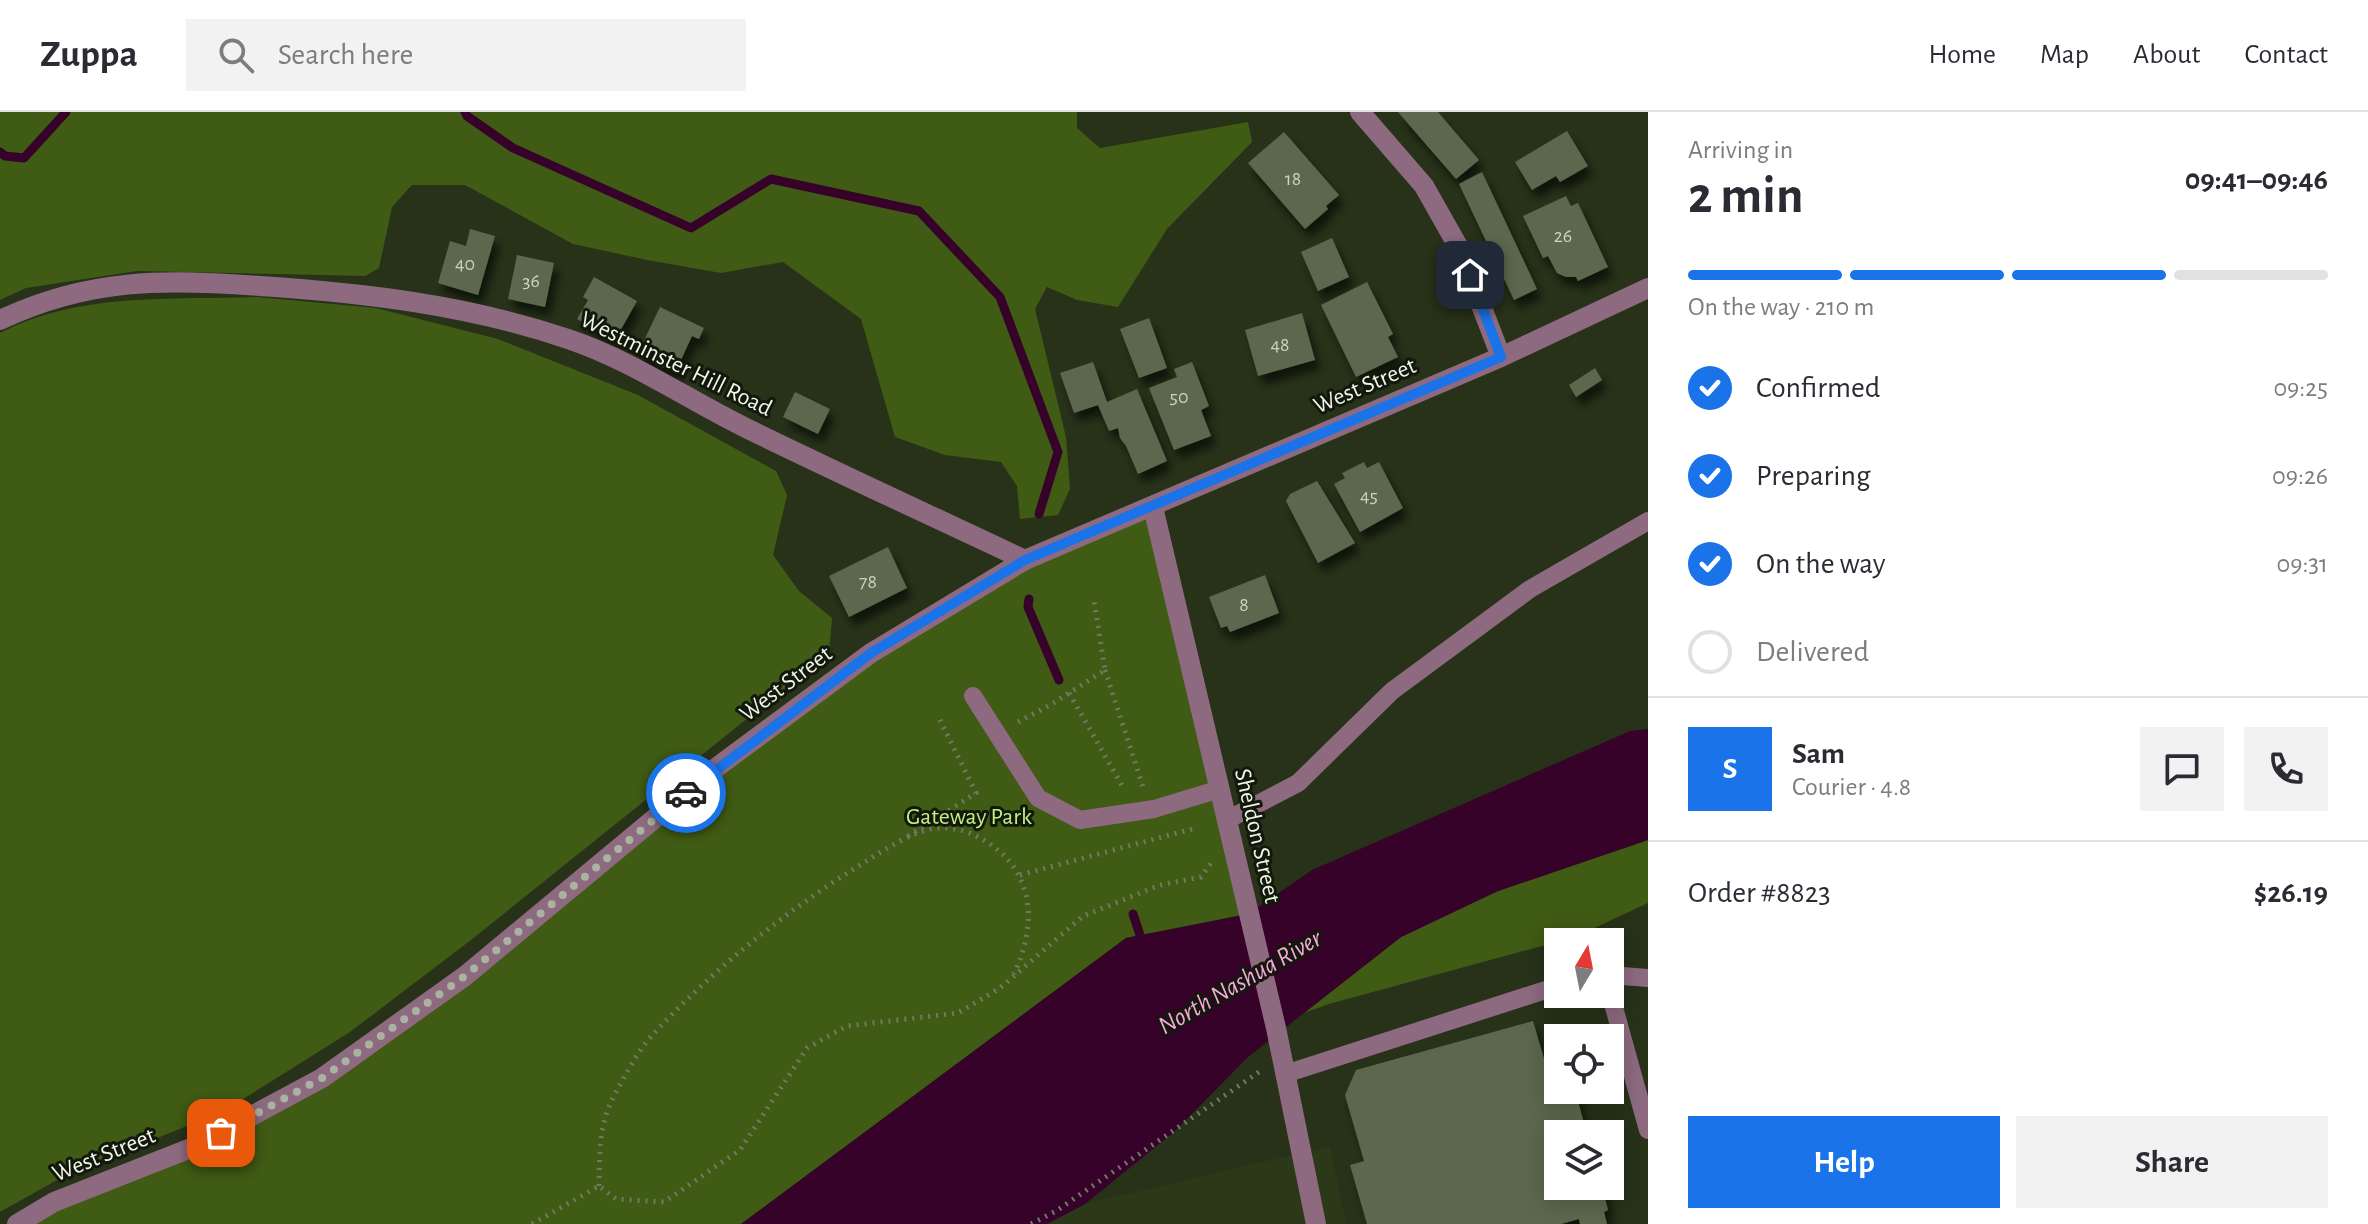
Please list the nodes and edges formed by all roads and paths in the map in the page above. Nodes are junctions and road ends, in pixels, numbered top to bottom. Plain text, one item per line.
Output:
1 (1360, 112) edge
2 (1648, 288) edge
3 (0, 320) edge
4 (1501, 357) junction
5 (1153, 507) junction
6 (1648, 521) edge
7 (1025, 560) junction
8 (1094, 601) dead end
9 (1105, 670) junction
10 (1069, 693) junction
11 (973, 696) dead end
12 (938, 716) dead end
13 (1013, 724) dead end
14 (1220, 789) junction
15 (1125, 790) dead end
16 (1145, 795) dead end
17 (1227, 820) junction
18 (1196, 828) dead end
19 (897, 843) junction
20 (1215, 858) dead end
21 (1020, 875) junction
22 (1624, 976) edge
23 (1012, 978) junction
24 (1648, 978) edge
25 (1544, 990) edge
26 (1614, 1008) edge
27 (1283, 1066) junction
28 (1648, 1130) edge
29 (599, 1186) junction
30 (17, 1224) edge
31 (532, 1224) edge
32 (1031, 1224) edge
33 (1316, 1224) edge

1 - 4 street
2 - 4 street, West Street
3 - 7 street, Westminster Hill Road
4 - 5 street, West Street
5 - 7 street, West Street
5 - 14 street, Sheldon Street
6 - 17 lane
7 - 30 street, West Street
8 - 9 path
9 - 10 path
9 - 16 path
10 - 13 path
10 - 15 path
11 - 14 lane
12 - 19 path
14 - 17 street, Sheldon Street
17 - 27 street, Sheldon Street
18 - 21 path
19 - 21 path
19 - 29 path
20 - 23 path
21 - 23 path
22 - 24 lane
23 - 29 path
25 - 27 lane
26 - 28 lane
27 - 32 path
27 - 33 street, Sheldon Street
29 - 31 path

